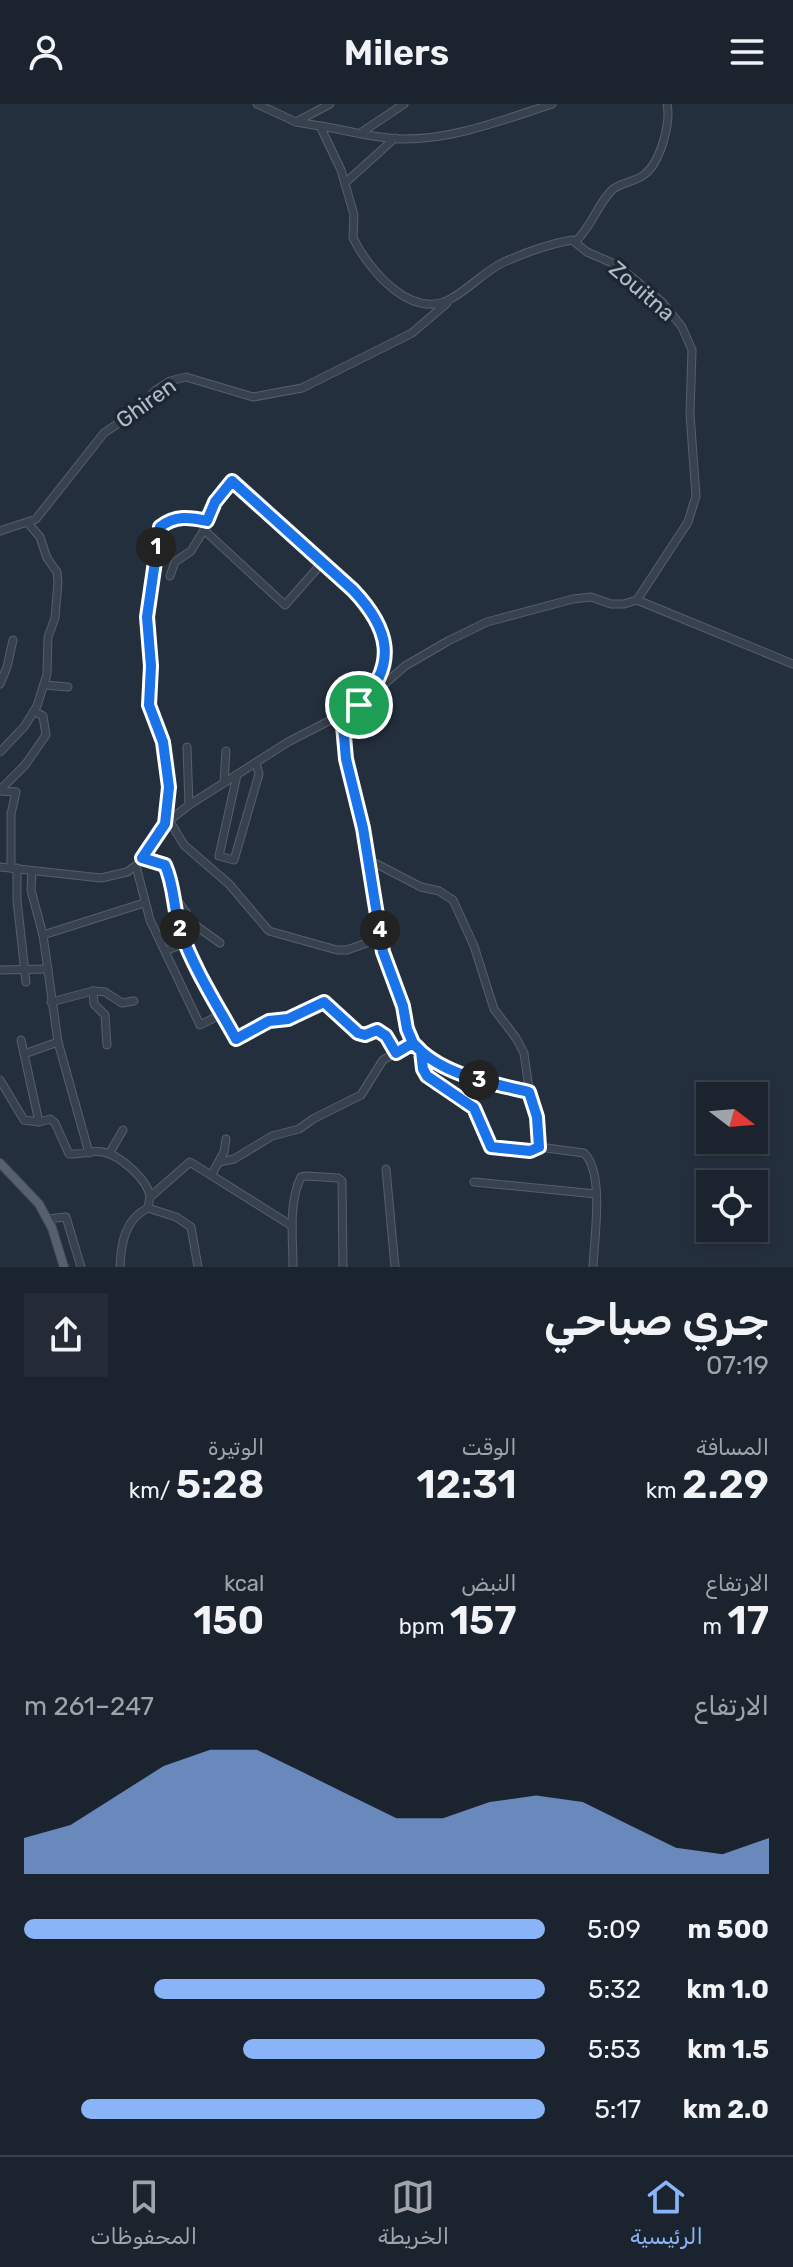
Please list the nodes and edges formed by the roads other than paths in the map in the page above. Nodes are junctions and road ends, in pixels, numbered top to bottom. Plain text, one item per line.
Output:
1 (257, 104) edge
2 (330, 104) edge
3 (404, 104) edge
4 (552, 104) edge
5 (667, 104) edge
6 (296, 122) junction
7 (320, 126) junction
8 (362, 132) junction
9 (395, 138) junction
10 (345, 183) junction
11 (576, 241) junction
12 (452, 298) junction
13 (207, 521) junction
14 (28, 523) junction
15 (204, 530) junction
16 (0, 531) edge
17 (322, 563) junction
18 (170, 576) dead end
19 (637, 600) junction
20 (13, 640) dead end
21 (793, 664) edge
22 (0, 684) edge
23 (45, 685) junction
24 (68, 687) dead end
25 (359, 705) junction
26 (34, 711) junction
27 (342, 714) junction
28 (187, 747) dead end
29 (226, 751) dead end
30 (0, 752) edge
31 (256, 763) junction
32 (237, 775) junction
33 (224, 783) junction
34 (0, 791) edge
35 (189, 805) junction
36 (167, 822) junction
37 (142, 858) junction
38 (369, 860) junction
39 (136, 866) junction
40 (0, 867) edge
41 (14, 867) junction
42 (32, 871) junction
43 (175, 897) junction
44 (144, 903) junction
45 (43, 935) junction
46 (381, 938) junction
47 (185, 943) junction
48 (220, 943) dead end
49 (165, 951) junction
50 (48, 969) junction
51 (0, 970) edge
52 (24, 971) junction
53 (26, 982) dead end
54 (93, 991) junction
55 (134, 1001) dead end
56 (51, 1002) junction
57 (222, 1014) junction
58 (21, 1040) dead end
59 (58, 1042) junction
60 (413, 1043) junction
61 (107, 1045) dead end
62 (421, 1051) junction
63 (396, 1053) junction
64 (24, 1054) junction
65 (0, 1080) edge
66 (529, 1092) junction
67 (39, 1122) junction
68 (123, 1130) dead end
69 (226, 1139) dead end
70 (539, 1147) junction
71 (89, 1153) junction
72 (109, 1154) junction
73 (219, 1162) junction
74 (0, 1163) edge
75 (386, 1169) dead end
76 (212, 1174) junction
77 (474, 1182) dead end
78 (596, 1194) junction
79 (150, 1197) junction
80 (148, 1208) junction
81 (47, 1219) junction
82 (292, 1226) junction
83 (64, 1267) edge
84 (81, 1267) edge
85 (120, 1267) edge
86 (198, 1267) edge
87 (293, 1267) edge
88 (343, 1267) edge
89 (395, 1267) edge
90 (593, 1267) edge

1 - 6 street
2 - 6 street
3 - 8 street
4 - 9 street
5 - 11 street
6 - 7 street
7 - 8 street
7 - 10 street
8 - 9 street
9 - 10 street
10 - 12 street
11 - 12 street
11 - 19 street, Zouitna
12 - 14 street, Ghiren
13 - 15 street
13 - 17 street
13 - 36 street
14 - 16 street
14 - 23 street
15 - 17 street
15 - 18 street
17 - 25 street
19 - 21 street
19 - 25 street
20 - 22 street
23 - 24 street
23 - 26 street
25 - 27 street
26 - 30 street
26 - 34 street
27 - 31 street
27 - 38 street
28 - 35 street
29 - 33 street
31 - 32 street
31 - 32 street
32 - 33 street
33 - 35 street
34 - 41 street
35 - 36 street
36 - 37 street
36 - 46 street
37 - 39 street
37 - 43 street
38 - 46 street
38 - 66 street
39 - 42 street
39 - 44 street
40 - 41 street
41 - 42 street
41 - 52 street
42 - 45 street
43 - 47 street
43 - 48 street
44 - 45 street
44 - 49 street
45 - 50 street
46 - 60 street
47 - 49 street
47 - 57 street
49 - 57 street
50 - 52 street
50 - 56 street
51 - 52 street
52 - 53 street
54 - 55 street
54 - 56 street
54 - 61 street
56 - 59 street
57 - 63 street
58 - 64 street
59 - 64 street
59 - 71 street
60 - 62 street
60 - 63 street
62 - 66 street
62 - 70 street
63 - 73 street
64 - 67 street
65 - 67 street
66 - 70 street
67 - 71 street
68 - 72 street
69 - 73 street
70 - 78 street
71 - 72 street
72 - 79 street
73 - 76 street
74 - 81 main road
75 - 89 street
76 - 79 street
76 - 82 street
77 - 78 street
78 - 90 street
79 - 80 street
80 - 85 street
80 - 86 street
81 - 83 main road
81 - 84 street
82 - 87 street
82 - 88 street

